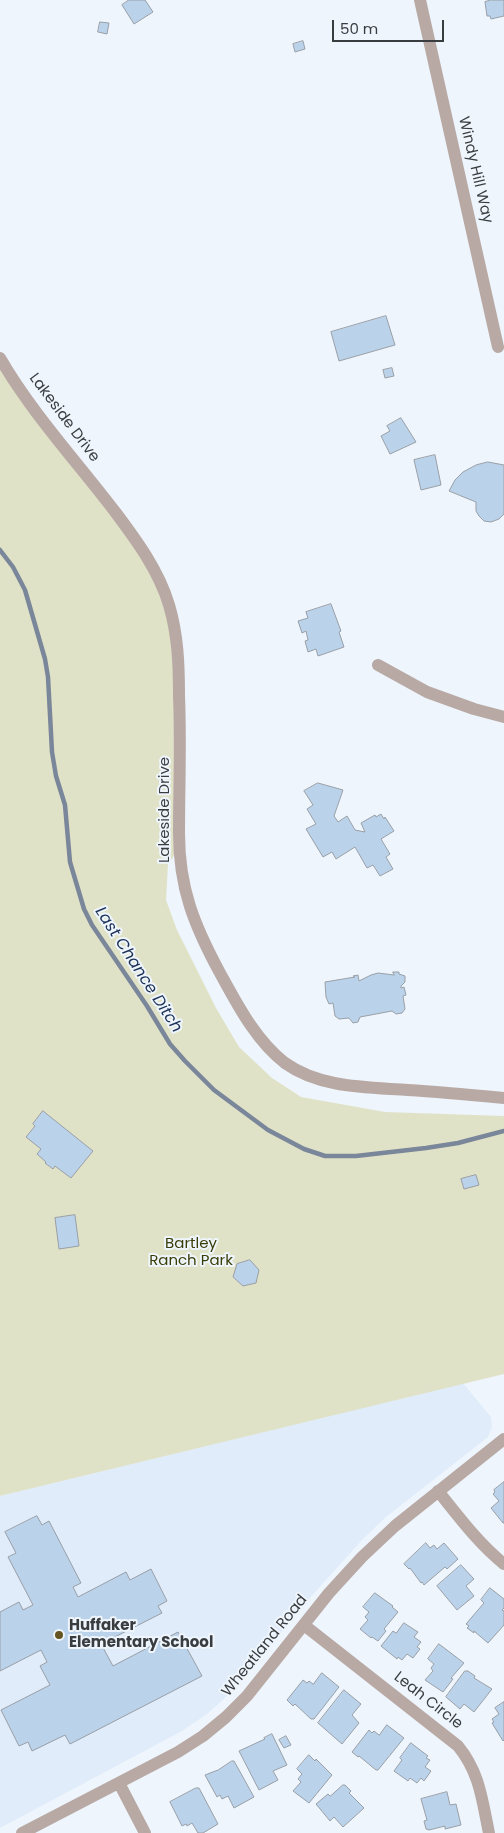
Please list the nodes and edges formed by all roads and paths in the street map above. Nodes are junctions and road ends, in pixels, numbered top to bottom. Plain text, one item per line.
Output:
1 (420, 0) edge
2 (498, 347) dead end
3 (0, 358) edge
4 (378, 665) dead end
5 (504, 717) edge
6 (504, 1098) edge
7 (504, 1438) edge
8 (438, 1491) junction
9 (504, 1564) edge
10 (304, 1624) junction
11 (119, 1783) junction
12 (22, 1833) edge
13 (145, 1833) edge
14 (490, 1833) edge

1 - 2 street, Windy Hill Way
3 - 6 street, Lakeside Drive
4 - 5 street
7 - 8 street, Wheatland Road
8 - 9 street
8 - 10 street, Wheatland Road
10 - 11 street, Wheatland Road
10 - 14 street, Leah Circle
11 - 12 street, Wheatland Road
11 - 13 street

